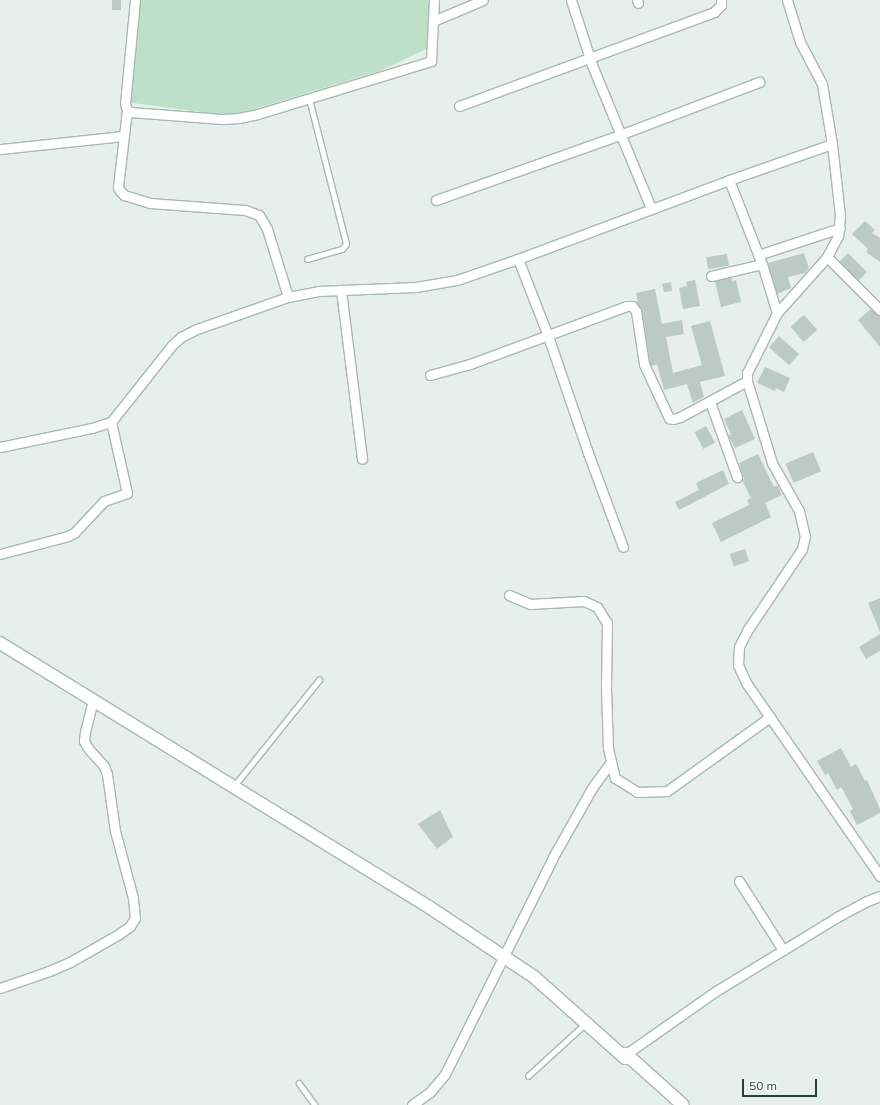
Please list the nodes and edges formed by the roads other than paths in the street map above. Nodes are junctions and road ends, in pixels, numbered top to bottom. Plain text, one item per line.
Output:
1 (135, 0) edge
2 (434, 0) edge
3 (483, 0) edge
4 (571, 0) edge
5 (721, 0) edge
6 (787, 0) edge
7 (433, 21) junction
8 (590, 58) junction
9 (759, 82) dead end
10 (309, 98) junction
11 (459, 106) dead end
12 (126, 110) junction
13 (622, 134) junction
14 (123, 136) junction
15 (832, 144) junction
16 (0, 150) edge
17 (729, 180) junction
18 (436, 200) dead end
19 (651, 208) junction
20 (840, 228) junction
21 (758, 255) junction
22 (827, 257) junction
23 (307, 259) dead end
24 (518, 260) junction
25 (762, 264) junction
26 (711, 276) dead end
27 (341, 290) junction
28 (288, 298) junction
29 (880, 310) edge
30 (777, 313) junction
31 (548, 336) junction
32 (430, 375) dead end
33 (746, 382) junction
34 (710, 402) junction
35 (111, 422) junction
36 (0, 447) edge
37 (362, 459) dead end
38 (737, 477) dead end
39 (623, 547) dead end
40 (0, 554) edge
41 (509, 595) dead end
42 (0, 643) edge
43 (319, 680) dead end
44 (93, 701) junction
45 (770, 717) junction
46 (611, 762) junction
47 (233, 787) junction
48 (880, 876) edge
49 (738, 881) dead end
50 (880, 896) edge
51 (783, 950) junction
52 (503, 956) junction
53 (0, 988) edge
54 (586, 1023) junction
55 (626, 1054) junction
56 (528, 1076) dead end
57 (299, 1084) dead end
58 (315, 1105) edge
59 (412, 1105) edge
60 (683, 1105) edge

1 - 12 street
2 - 7 street
3 - 7 street
4 - 8 street
5 - 8 street
6 - 15 street
7 - 10 street
8 - 11 street
8 - 13 street
9 - 13 street
10 - 12 street
10 - 23 lane
12 - 14 street
13 - 18 street
13 - 19 street
14 - 16 street
14 - 28 street
15 - 17 street
15 - 20 street
17 - 19 street
17 - 21 street
19 - 24 street
20 - 21 street
20 - 22 street
21 - 25 street
22 - 29 street
22 - 30 street
24 - 27 street
24 - 31 street
25 - 26 street
25 - 30 street
27 - 28 street
27 - 37 street
28 - 35 street
30 - 33 street
31 - 32 street
31 - 34 street
31 - 39 street
33 - 34 street
33 - 45 street
34 - 38 street
35 - 36 street
35 - 40 street
41 - 46 street
42 - 44 street
43 - 47 lane
44 - 47 street
44 - 53 street
45 - 46 street
45 - 48 street
46 - 52 street
47 - 52 street
49 - 51 street
50 - 51 street
51 - 55 street
52 - 54 street
52 - 59 street
54 - 55 street
54 - 56 lane
55 - 60 street
57 - 58 lane

